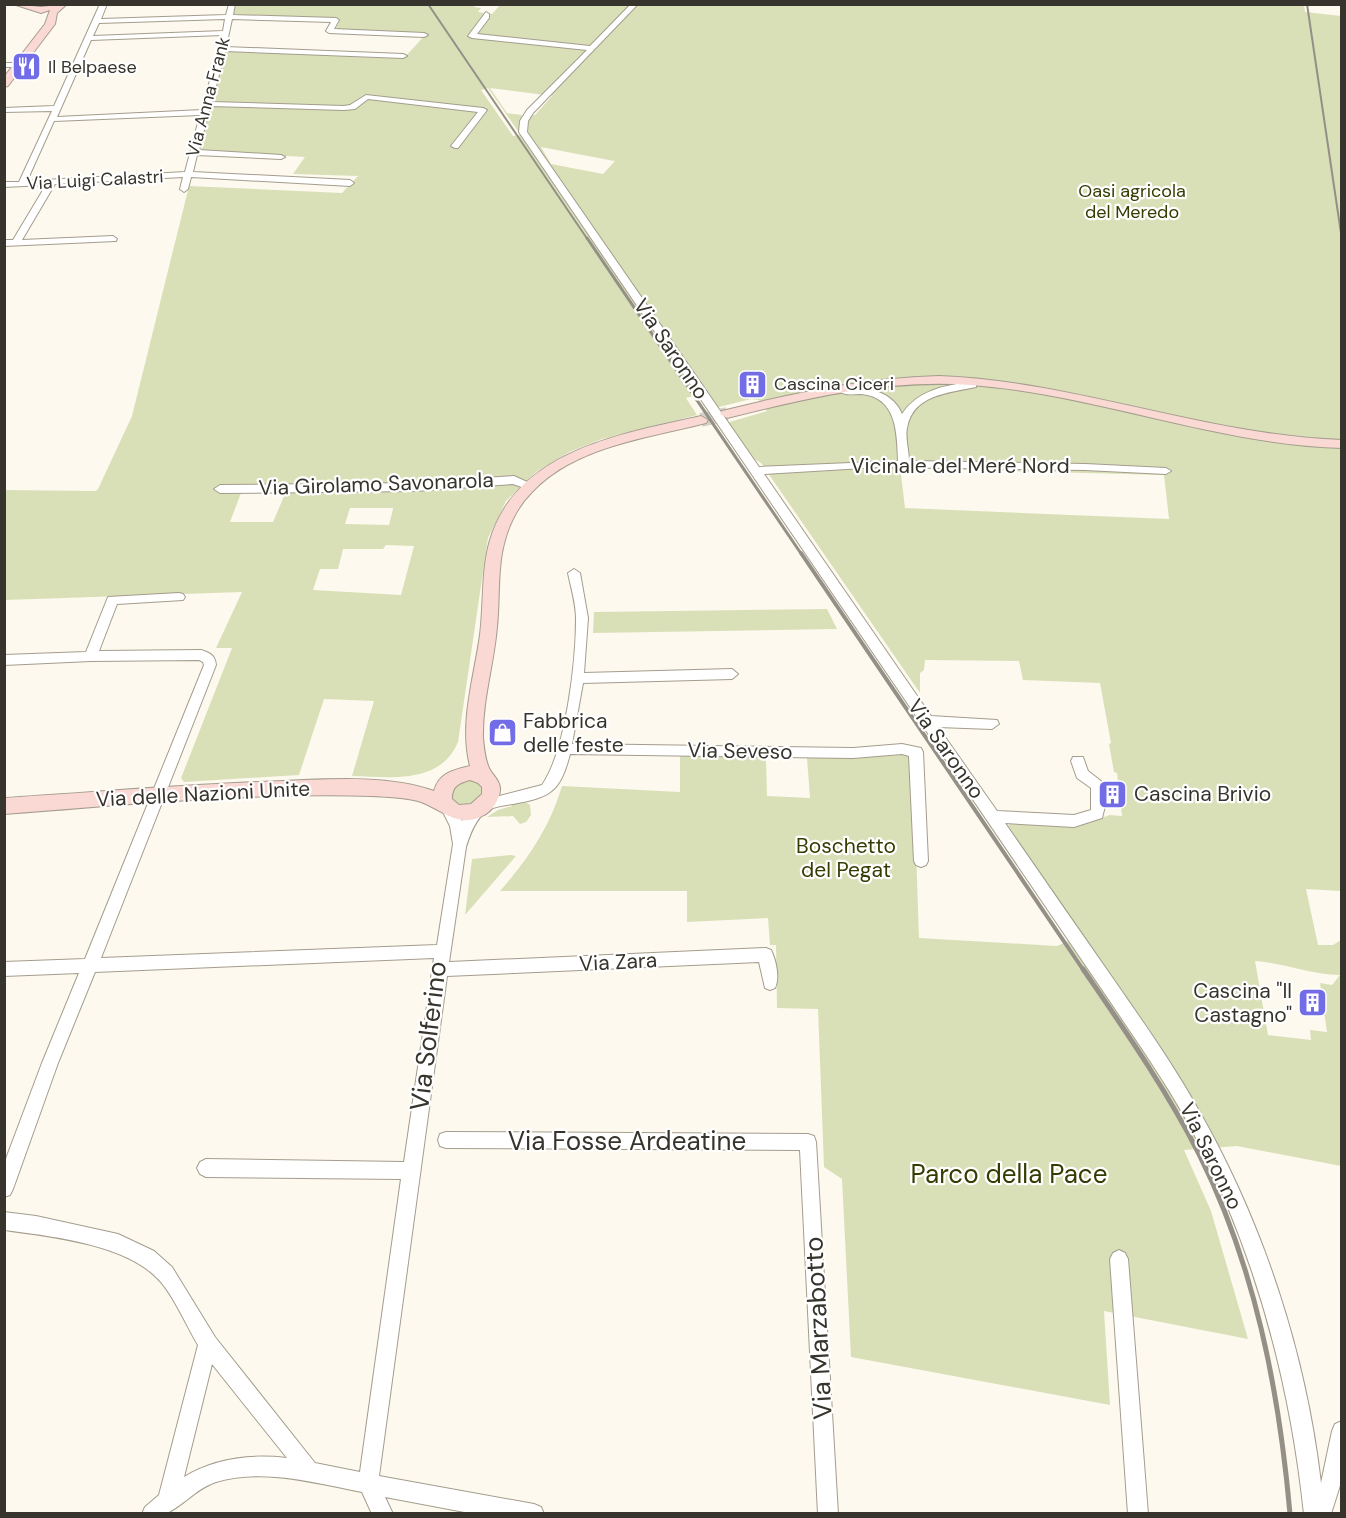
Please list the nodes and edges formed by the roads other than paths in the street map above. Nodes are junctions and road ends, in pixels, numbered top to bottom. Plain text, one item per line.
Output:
1 (17, 4) edge
2 (104, 4) edge
3 (232, 4) edge
4 (635, 4) edge
5 (62, 5) edge
6 (28, 7) edge
7 (486, 14) dead end
8 (229, 17) junction
9 (96, 21) junction
10 (225, 33) junction
11 (424, 34) dead end
12 (38, 37) junction
13 (87, 38) junction
14 (591, 48) junction
15 (222, 49) junction
16 (403, 56) dead end
17 (19, 64) junction
18 (4, 65) edge
19 (4, 84) edge
20 (57, 108) junction
21 (206, 108) junction
22 (4, 110) edge
23 (53, 119) junction
24 (456, 146) dead end
25 (194, 152) junction
26 (280, 156) dead end
27 (186, 174) junction
28 (52, 182) junction
29 (350, 183) dead end
30 (22, 184) junction
31 (4, 185) edge
32 (184, 189) dead end
33 (113, 239) dead end
34 (4, 243) edge
35 (16, 243) junction
36 (972, 385) junction
37 (844, 391) junction
38 (1135, 412) junction
39 (902, 427) junction
40 (1341, 444) edge
41 (904, 464) junction
42 (754, 471) junction
43 (1166, 471) dead end
44 (530, 486) junction
45 (220, 489) dead end
46 (574, 573) dead end
47 (178, 597) dead end
48 (491, 616) junction
49 (91, 656) junction
50 (4, 660) edge
51 (732, 674) dead end
52 (578, 678) junction
53 (928, 721) junction
54 (992, 724) dead end
55 (475, 732) junction
56 (564, 748) junction
57 (1078, 761) dead end
58 (486, 779) junction
59 (449, 781) junction
60 (402, 790) junction
61 (531, 794) junction
62 (160, 796) junction
63 (4, 806) edge
64 (447, 806) junction
65 (483, 806) junction
66 (992, 816) junction
67 (459, 847) junction
68 (921, 861) dead end
69 (444, 951) junction
70 (92, 965) junction
71 (4, 969) edge
72 (441, 969) junction
73 (770, 983) dead end
74 (446, 1140) dead end
75 (808, 1142) joint
76 (206, 1168) dead end
77 (410, 1171) junction
78 (4, 1189) edge
79 (4, 1221) edge
80 (1119, 1259) dead end
81 (208, 1344) junction
82 (1341, 1431) edge
83 (310, 1472) junction
84 (369, 1484) junction
85 (168, 1498) junction
86 (152, 1514) edge
87 (383, 1514) edge
88 (534, 1514) edge
89 (828, 1514) edge
90 (1138, 1514) edge
91 (1314, 1514) edge
92 (1321, 1514) edge

1 - 6 street
2 - 9 street
3 - 8 street, Via Anna Frank
4 - 14 street, Via Saronno
5 - 6 street
5 - 12 street
6 - 12 street
7 - 14 street
8 - 9 street
8 - 10 street, Via Anna Frank
8 - 11 street
9 - 13 street
10 - 13 street
10 - 15 street, Via Anna Frank
12 - 17 street
13 - 20 street
14 - 42 street, Via Saronno
15 - 16 street
15 - 21 street, Via Anna Frank
17 - 18 street
17 - 19 street
20 - 22 street
20 - 23 street
21 - 23 street
21 - 24 street
21 - 25 street, Via Anna Frank
23 - 30 street
25 - 26 street
25 - 27 street, Via Anna Frank
27 - 28 street, Via Luigi Calastri
27 - 29 street, Via Luigi Calastri
27 - 32 street, Via Anna Frank
28 - 30 street, Via Luigi Calastri
28 - 35 street
30 - 31 street, Via Luigi Calastri
33 - 35 street
34 - 35 street
36 - 37 street
36 - 38 street
36 - 39 street
37 - 38 street
37 - 39 street
38 - 40 street
39 - 41 street
41 - 42 street, Vicinale del Meré Nord
41 - 43 street, Vicinale del Meré Nord
42 - 53 street, Via Saronno
44 - 45 street, Via Girolamo Savonarola
44 - 48 street
44 - 48 street
46 - 52 street
47 - 49 street
48 - 55 street
49 - 50 street
49 - 62 street
51 - 52 street
52 - 56 street
53 - 54 street
53 - 66 street, Via Saronno
55 - 58 street
55 - 59 street
56 - 61 street
56 - 68 street, Via Seveso
57 - 66 street
58 - 59 street
58 - 61 street
58 - 65 street
59 - 60 street
59 - 64 street
60 - 62 street, Via delle Nazioni Unite
60 - 64 street
61 - 65 street
62 - 63 street, Via delle Nazioni Unite
62 - 70 street
64 - 65 street
64 - 67 street
65 - 67 street
66 - 91 street, Via Saronno
67 - 69 street
69 - 70 street, Via Solferino
69 - 72 street, Via Solferino
70 - 71 street, Via Solferino
70 - 78 street
72 - 73 street, Via Zara
72 - 77 street, Via Solferino
74 - 75 street, Via Fosse Ardeatine
75 - 89 street, Via Marzabotto
76 - 77 street
77 - 84 street, Via Solferino
79 - 81 street
80 - 90 street
81 - 83 street
81 - 85 street
82 - 92 street
83 - 84 street
83 - 85 street
84 - 87 street, Via Solferino
84 - 88 street
85 - 86 street

